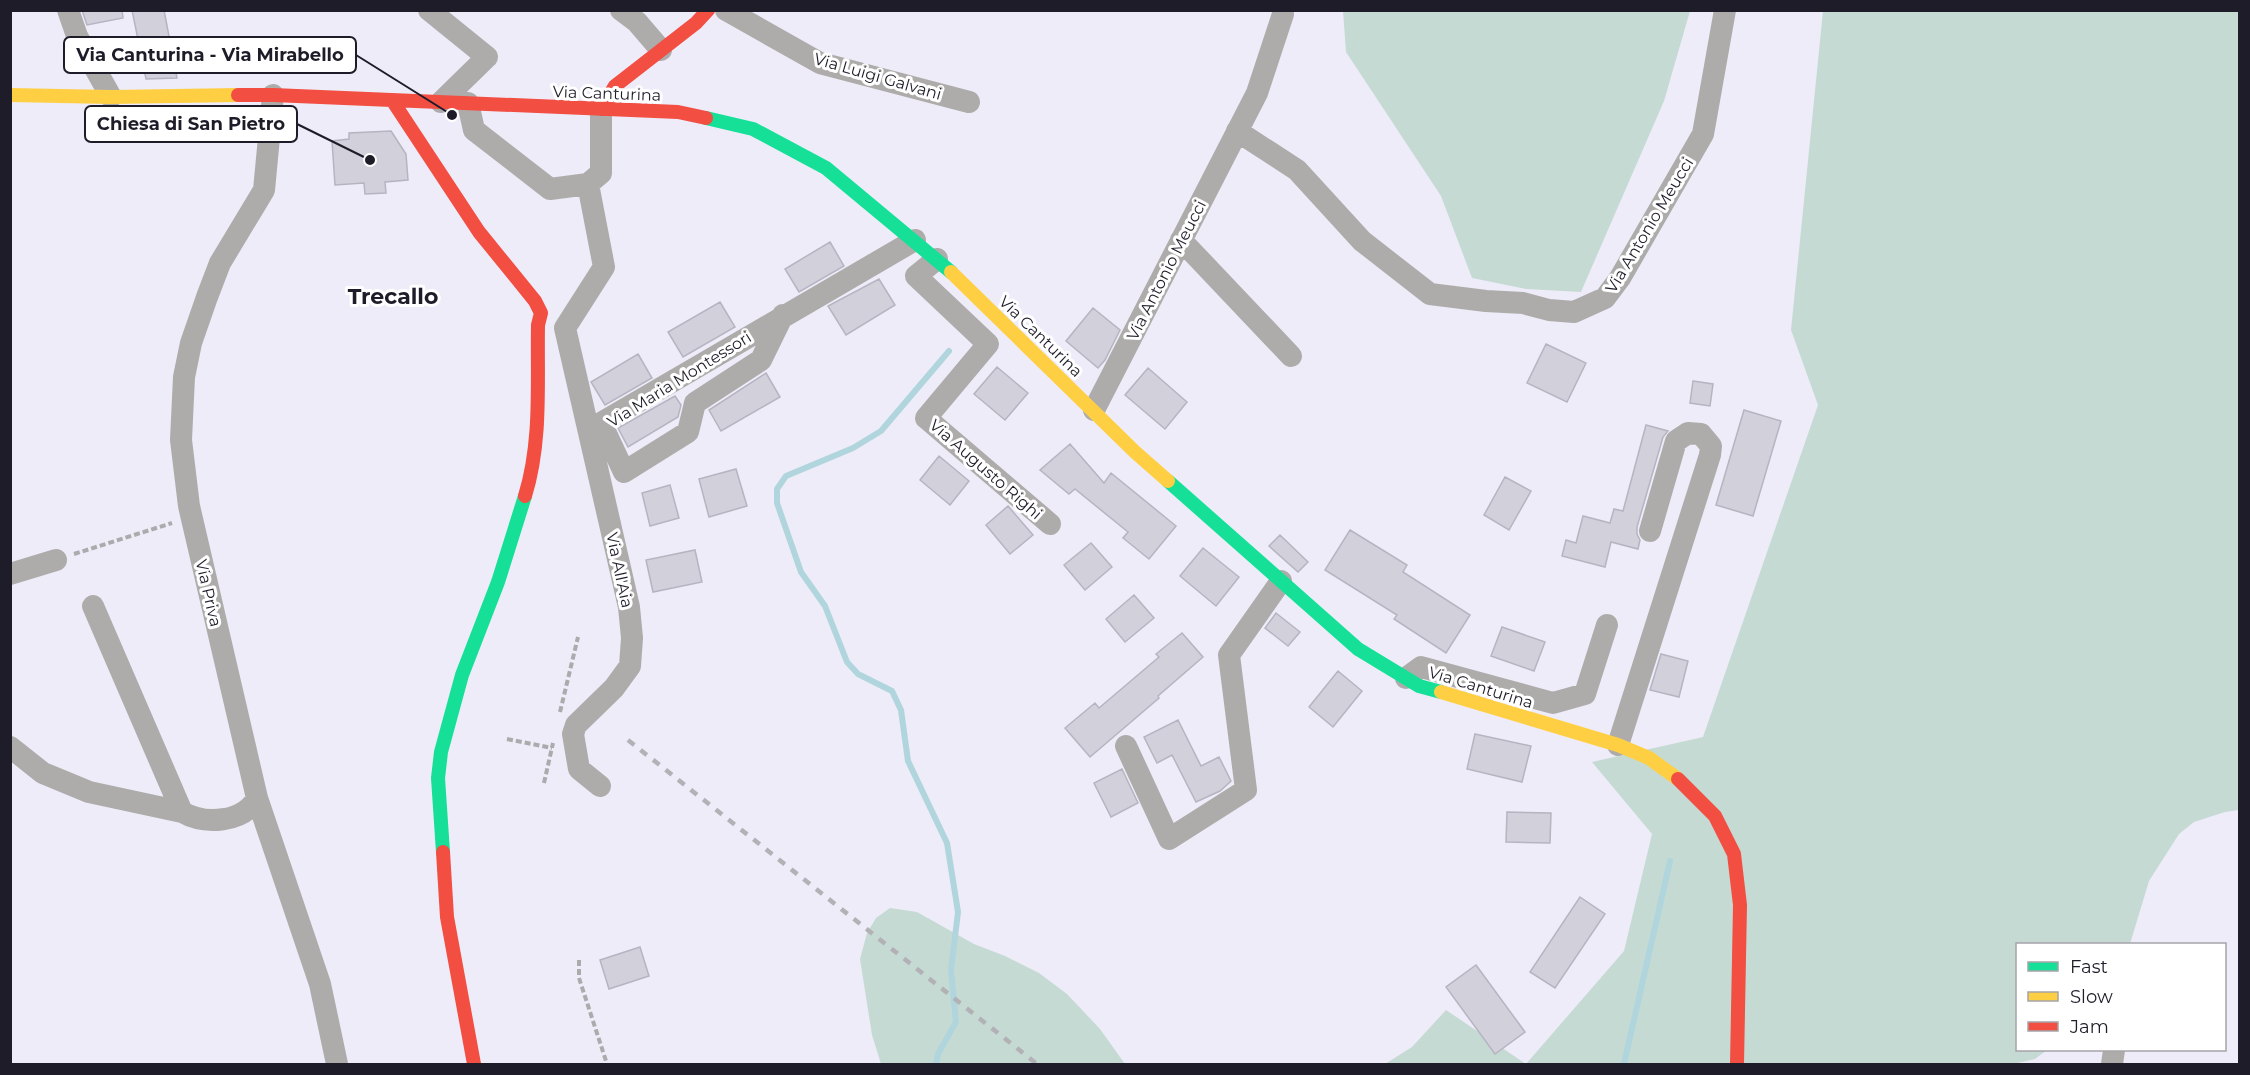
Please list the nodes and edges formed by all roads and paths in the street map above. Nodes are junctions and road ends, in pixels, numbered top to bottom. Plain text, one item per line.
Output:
1 (68, 10) edge
2 (429, 10) edge
3 (621, 10) edge
4 (708, 10) edge
5 (726, 10) edge
6 (1725, 10) edge
7 (1283, 14) dead end
8 (662, 50) junction
9 (10, 95) edge
10 (273, 95) junction
11 (111, 97) junction
12 (392, 100) junction
13 (441, 102) junction
14 (969, 102) dead end
15 (468, 103) junction
16 (601, 109) junction
17 (1237, 131) junction
18 (588, 184) junction
19 (915, 240) junction
20 (1181, 240) junction
21 (937, 259) junction
22 (783, 315) junction
23 (1291, 357) dead end
24 (1094, 410) junction
25 (191, 517) junction
26 (1050, 524) dead end
27 (1650, 531) dead end
28 (56, 560) joint
29 (10, 574) edge
30 (1281, 581) junction
31 (93, 606) dead end
32 (1607, 625) dead end
33 (1406, 678) junction
34 (507, 739) dead end
35 (1618, 745) junction
36 (1126, 746) dead end
37 (10, 747) edge
38 (552, 748) dead end
39 (600, 786) dead end
40 (257, 798) junction
41 (182, 812) junction
42 (579, 960) dead end
43 (337, 1065) edge
44 (474, 1065) edge
45 (607, 1065) edge
46 (1737, 1065) edge

1 - 11 street
2 - 13 street
3 - 8 street
4 - 8 main road
5 - 14 street, Via Luigi Galvani
6 - 17 street, Via Antonio Meucci
7 - 17 street, Via Antonio Meucci
8 - 16 main road
9 - 11 main road, Via Canturina
10 - 11 main road, Via Canturina
10 - 12 main road, Via Canturina
10 - 25 street, Via Priva
12 - 13 main road, Via Canturina
12 - 44 main road
13 - 15 main road, Via Canturina
15 - 16 main road, Via Canturina
15 - 18 street
16 - 18 street
16 - 19 main road, Via Canturina
17 - 20 street, Via Antonio Meucci
18 - 39 street, Via All'Aia
19 - 21 main road, Via Canturina
19 - 22 street, Via Maria Montessori
20 - 23 street
20 - 24 street, Via Antonio Meucci
21 - 24 main road, Via Canturina
21 - 26 street, Via Augusto Righi
22 - 22 street, Via Maria Montessori
24 - 30 main road, Via Canturina
25 - 28 path
25 - 40 street, Via Priva
27 - 35 street
28 - 29 street
30 - 33 main road, Via Canturina
30 - 36 street
31 - 41 street
32 - 33 street
33 - 35 main road, Via Canturina
34 - 38 path
35 - 46 main road, Via Canturina
37 - 41 street
40 - 41 street
40 - 43 street, Via Priva
42 - 45 path

